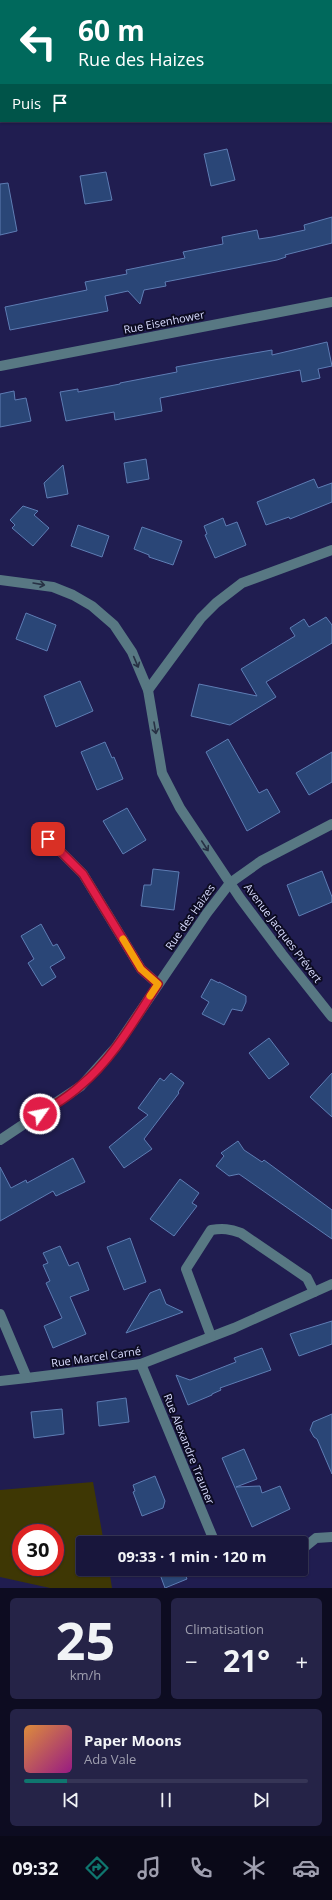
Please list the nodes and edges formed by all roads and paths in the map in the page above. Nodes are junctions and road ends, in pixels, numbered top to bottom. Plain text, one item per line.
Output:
1 (332, 302) edge
2 (0, 366) edge
3 (332, 550) edge
4 (0, 580) edge
5 (148, 690) junction
6 (332, 824) edge
7 (48, 839) dead end
8 (230, 883) junction
9 (158, 984) junction
10 (332, 1017) edge
11 (0, 1140) edge
12 (332, 1284) edge
13 (314, 1292) junction
14 (0, 1314) edge
15 (211, 1336) junction
16 (141, 1364) junction
17 (27, 1378) junction
18 (0, 1381) edge
19 (212, 1536) edge
20 (332, 1537) edge
21 (308, 1545) edge

1 - 2 street, Rue Eisenhower
3 - 5 street
4 -> 5 street, Avenue Jacques Prévert
5 -> 8 street, Avenue Jacques Prévert
6 - 8 street, Rue des Haizes
7 - 9 street
8 - 9 street, Rue des Haizes
8 - 10 street, Avenue Jacques Prévert
9 - 11 street, Rue des Haizes
12 - 13 street, Rue Marcel Carné
13 - 15 street, Rue Marcel Carné
13 - 15 street
14 - 17 street
15 - 16 street, Rue Marcel Carné
16 - 17 street, Rue Marcel Carné
16 - 19 street, Rue Alexandre Trauner
17 - 18 street, Rue Marcel Carné
20 - 21 street

